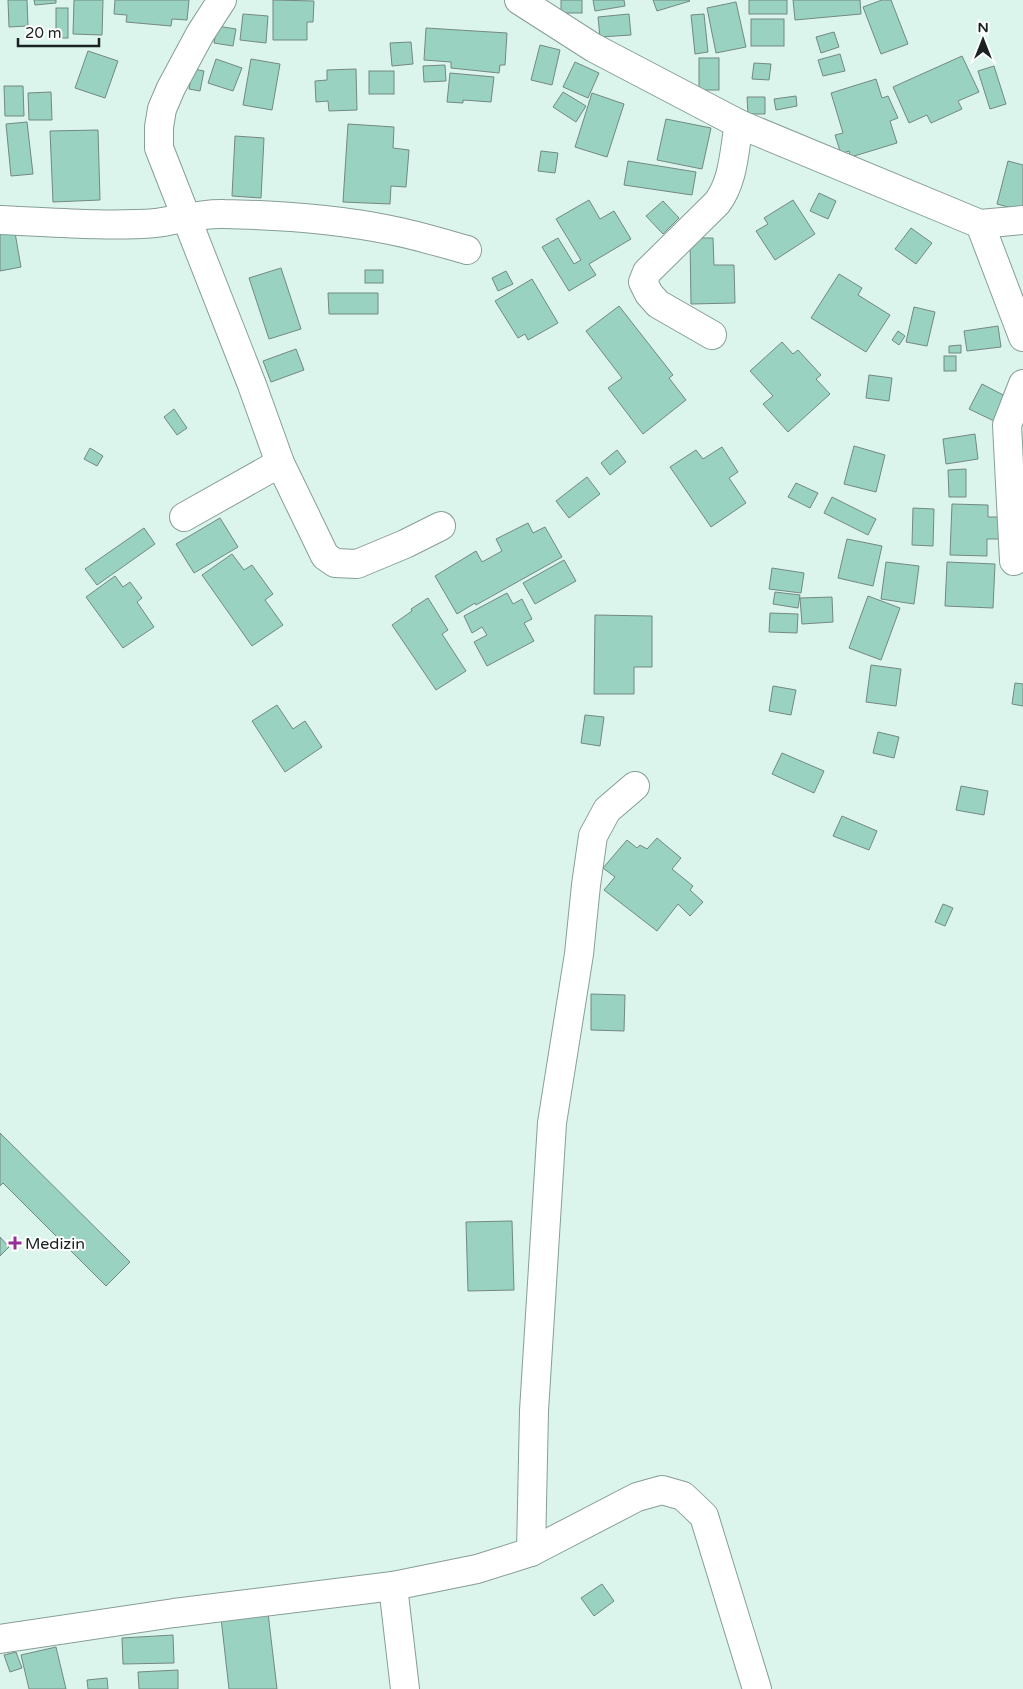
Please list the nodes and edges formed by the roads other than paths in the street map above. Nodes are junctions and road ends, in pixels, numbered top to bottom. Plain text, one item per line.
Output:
1 (222, 0) edge
2 (518, 0) edge
3 (739, 124) junction
4 (186, 218) junction
5 (0, 220) edge
6 (1023, 220) edge
7 (980, 224) junction
8 (467, 250) dead end
9 (712, 335) dead end
10 (1023, 337) edge
11 (1023, 384) edge
12 (280, 463) junction
13 (184, 517) dead end
14 (441, 526) dead end
15 (1014, 561) dead end
16 (635, 786) dead end
17 (531, 1552) junction
18 (393, 1586) junction
19 (0, 1639) edge
20 (405, 1689) edge
21 (757, 1689) edge

1 - 4 street
2 - 3 street
3 - 7 street
3 - 9 street
4 - 5 street
4 - 8 street
4 - 12 street
6 - 7 street
7 - 10 street
11 - 15 street
12 - 13 street
12 - 14 street
16 - 17 street
17 - 18 street
17 - 21 street
18 - 19 street
18 - 20 street

